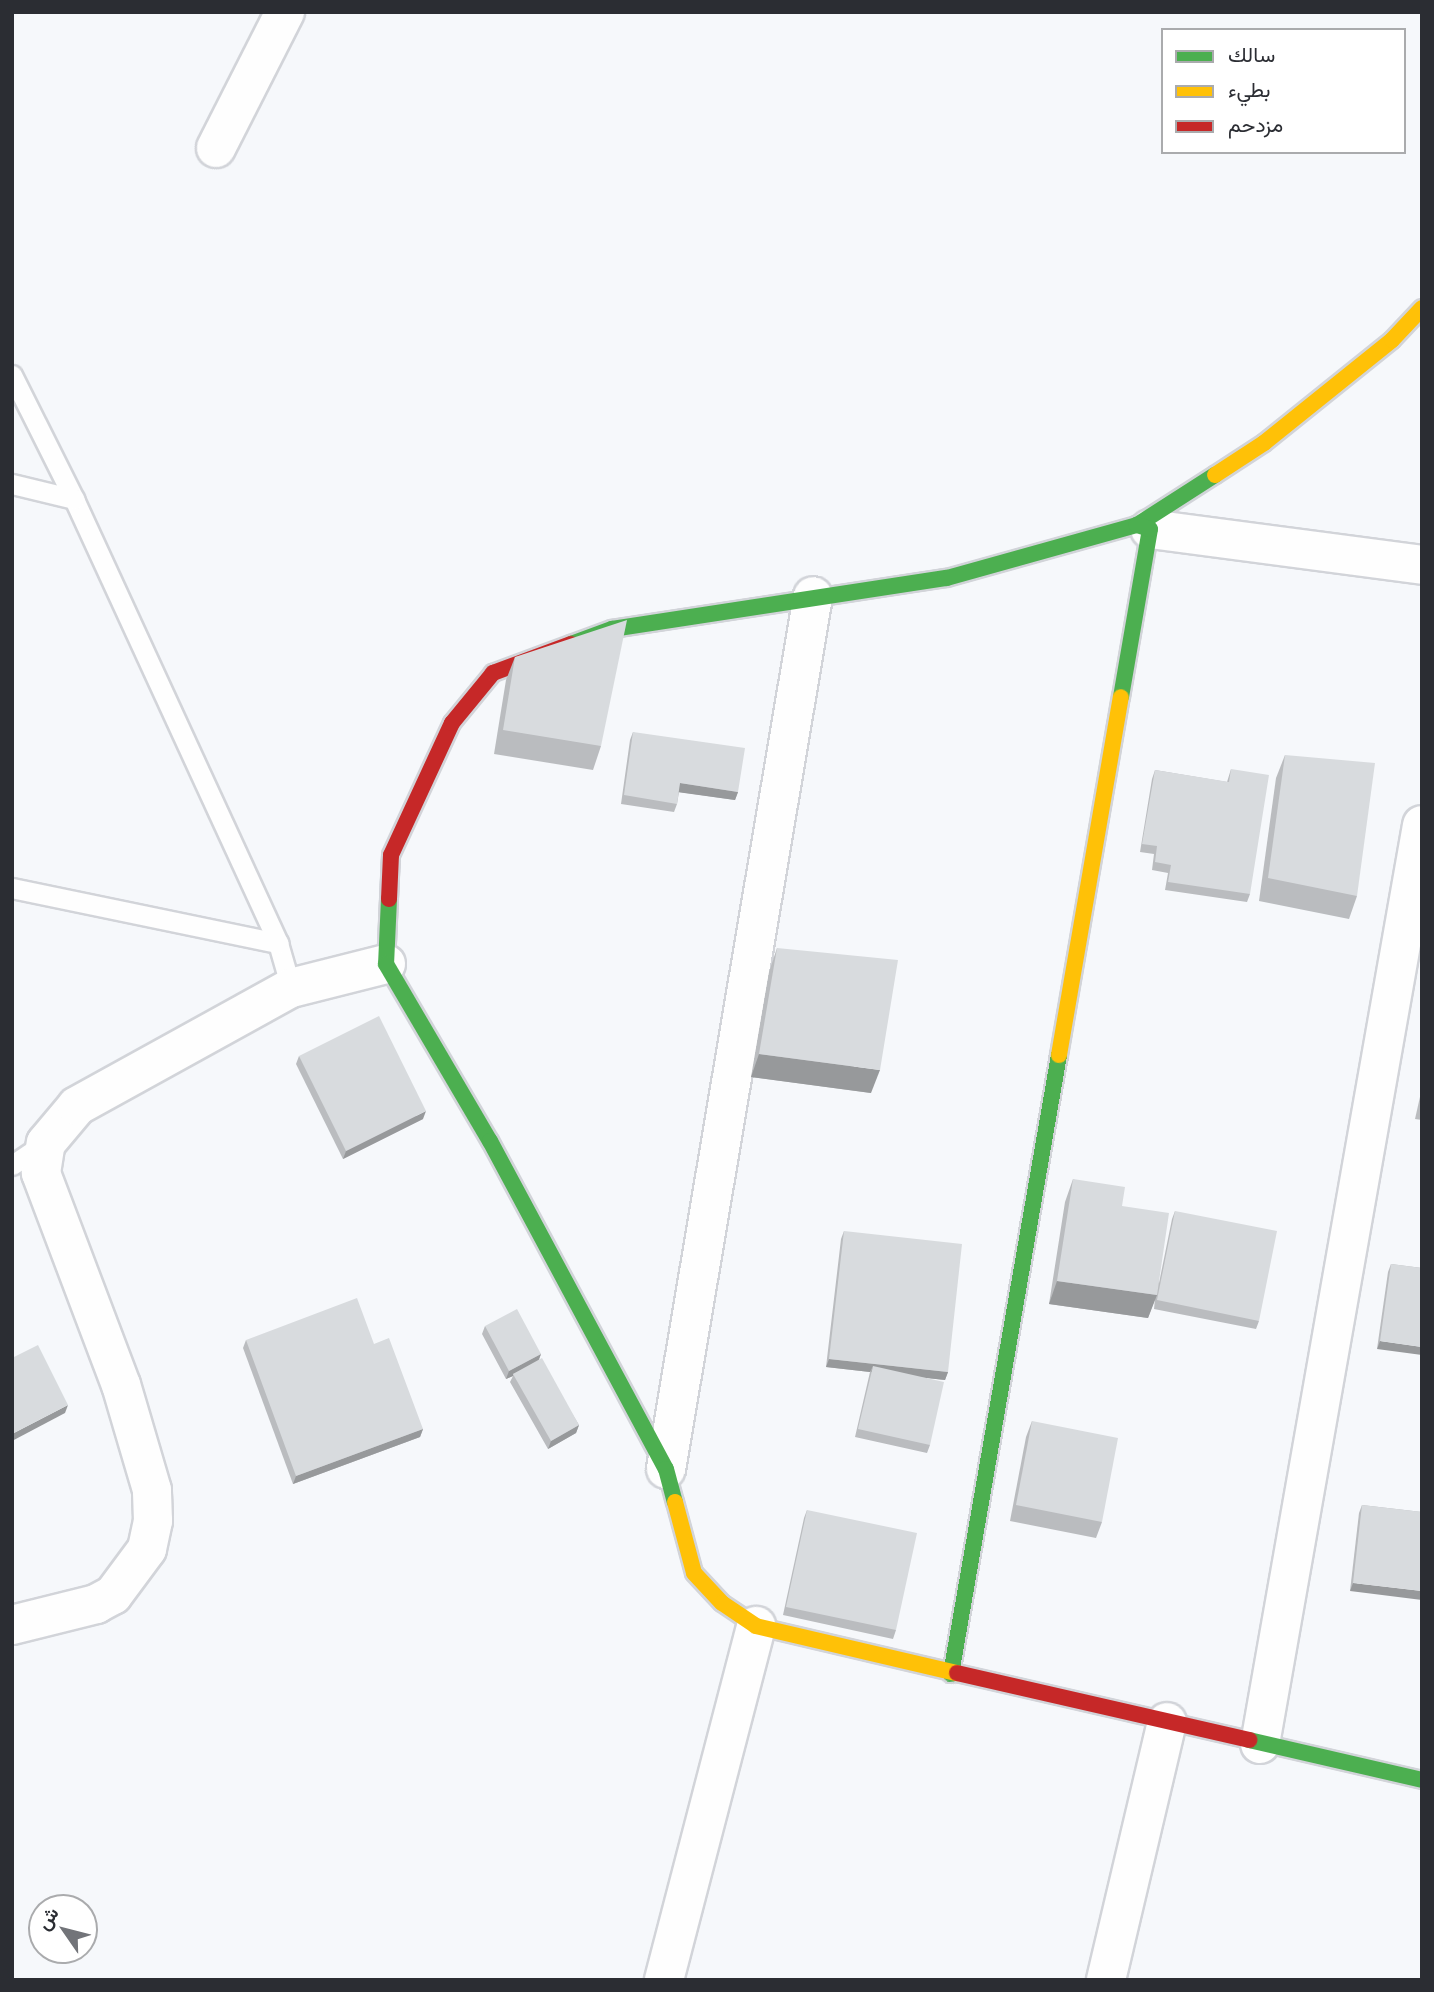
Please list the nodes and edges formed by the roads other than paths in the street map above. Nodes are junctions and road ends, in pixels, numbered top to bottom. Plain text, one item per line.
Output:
1 (285, 12) edge
2 (216, 148) dead end
3 (1422, 308) edge
4 (12, 376) edge
5 (12, 484) edge
6 (74, 499) junction
7 (1144, 527) junction
8 (1422, 565) edge
9 (813, 596) junction
10 (1422, 825) edge
11 (12, 888) edge
12 (278, 943) junction
13 (386, 964) junction
14 (291, 988) junction
15 (46, 1143) junction
16 (12, 1165) edge
17 (666, 1469) junction
18 (12, 1625) edge
19 (756, 1626) junction
20 (951, 1674) junction
21 (1167, 1722) junction
22 (1261, 1744) junction
23 (1422, 1780) edge
24 (664, 1980) edge
25 (1106, 1980) edge

1 - 2 street
3 - 7 street
4 - 6 lane
5 - 6 lane
6 - 12 lane
7 - 8 street
7 - 9 street
7 - 20 street
9 - 13 street
9 - 17 street
10 - 22 street
11 - 12 lane
12 - 14 lane
13 - 14 street
13 - 17 street
14 - 15 street
15 - 16 lane
15 - 18 street
17 - 19 street
19 - 20 street
19 - 24 street
20 - 21 street
21 - 22 street
21 - 25 street
22 - 23 street

